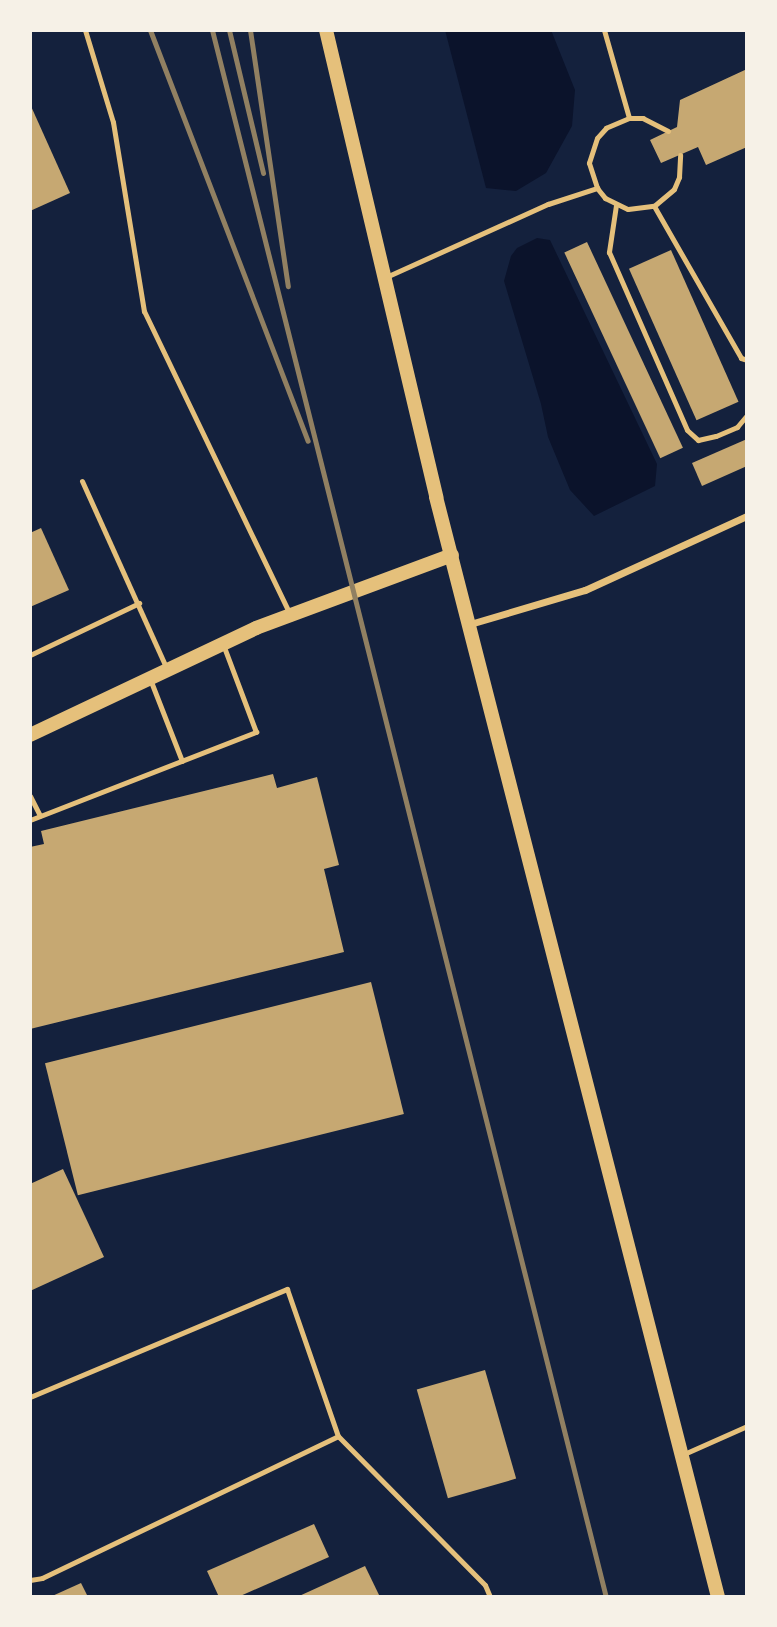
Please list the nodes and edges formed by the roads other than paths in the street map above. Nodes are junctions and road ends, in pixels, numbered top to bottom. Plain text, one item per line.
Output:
1 (85, 30) edge
2 (326, 30) edge
3 (604, 30) edge
4 (629, 118) junction
5 (667, 131) dead end
6 (680, 155) dead end
7 (597, 188) junction
8 (616, 205) junction
9 (654, 206) junction
10 (383, 278) junction
11 (747, 360) edge
12 (747, 415) edge
13 (82, 481) dead end
14 (747, 516) edge
15 (452, 555) junction
16 (139, 603) junction
17 (290, 615) junction
18 (470, 624) junction
19 (223, 644) junction
20 (30, 655) edge
21 (167, 670) junction
22 (150, 679) junction
23 (30, 735) edge
24 (182, 761) junction
25 (30, 796) edge
26 (40, 816) junction
27 (30, 820) edge
28 (30, 1397) edge
29 (747, 1426) edge
30 (338, 1436) junction
31 (681, 1455) junction
32 (30, 1580) edge
33 (490, 1597) edge
34 (718, 1597) edge

1 - 17 lane
2 - 10 main road
3 - 4 lane
4 - 5 lane
4 - 7 lane
6 - 9 lane
7 - 8 lane
7 - 10 lane
8 - 9 lane
8 - 12 lane
9 - 11 lane
10 - 15 main road
13 - 16 lane
14 - 18 street
15 - 17 main road
15 - 18 main road
16 - 20 lane
16 - 21 lane
17 - 19 main road
18 - 31 main road
19 - 21 main road
19 - 24 lane
21 - 22 main road
22 - 23 main road
22 - 24 lane
24 - 26 lane
25 - 26 lane
26 - 27 lane
28 - 30 lane
29 - 31 lane
30 - 32 lane
30 - 33 lane
31 - 34 main road

